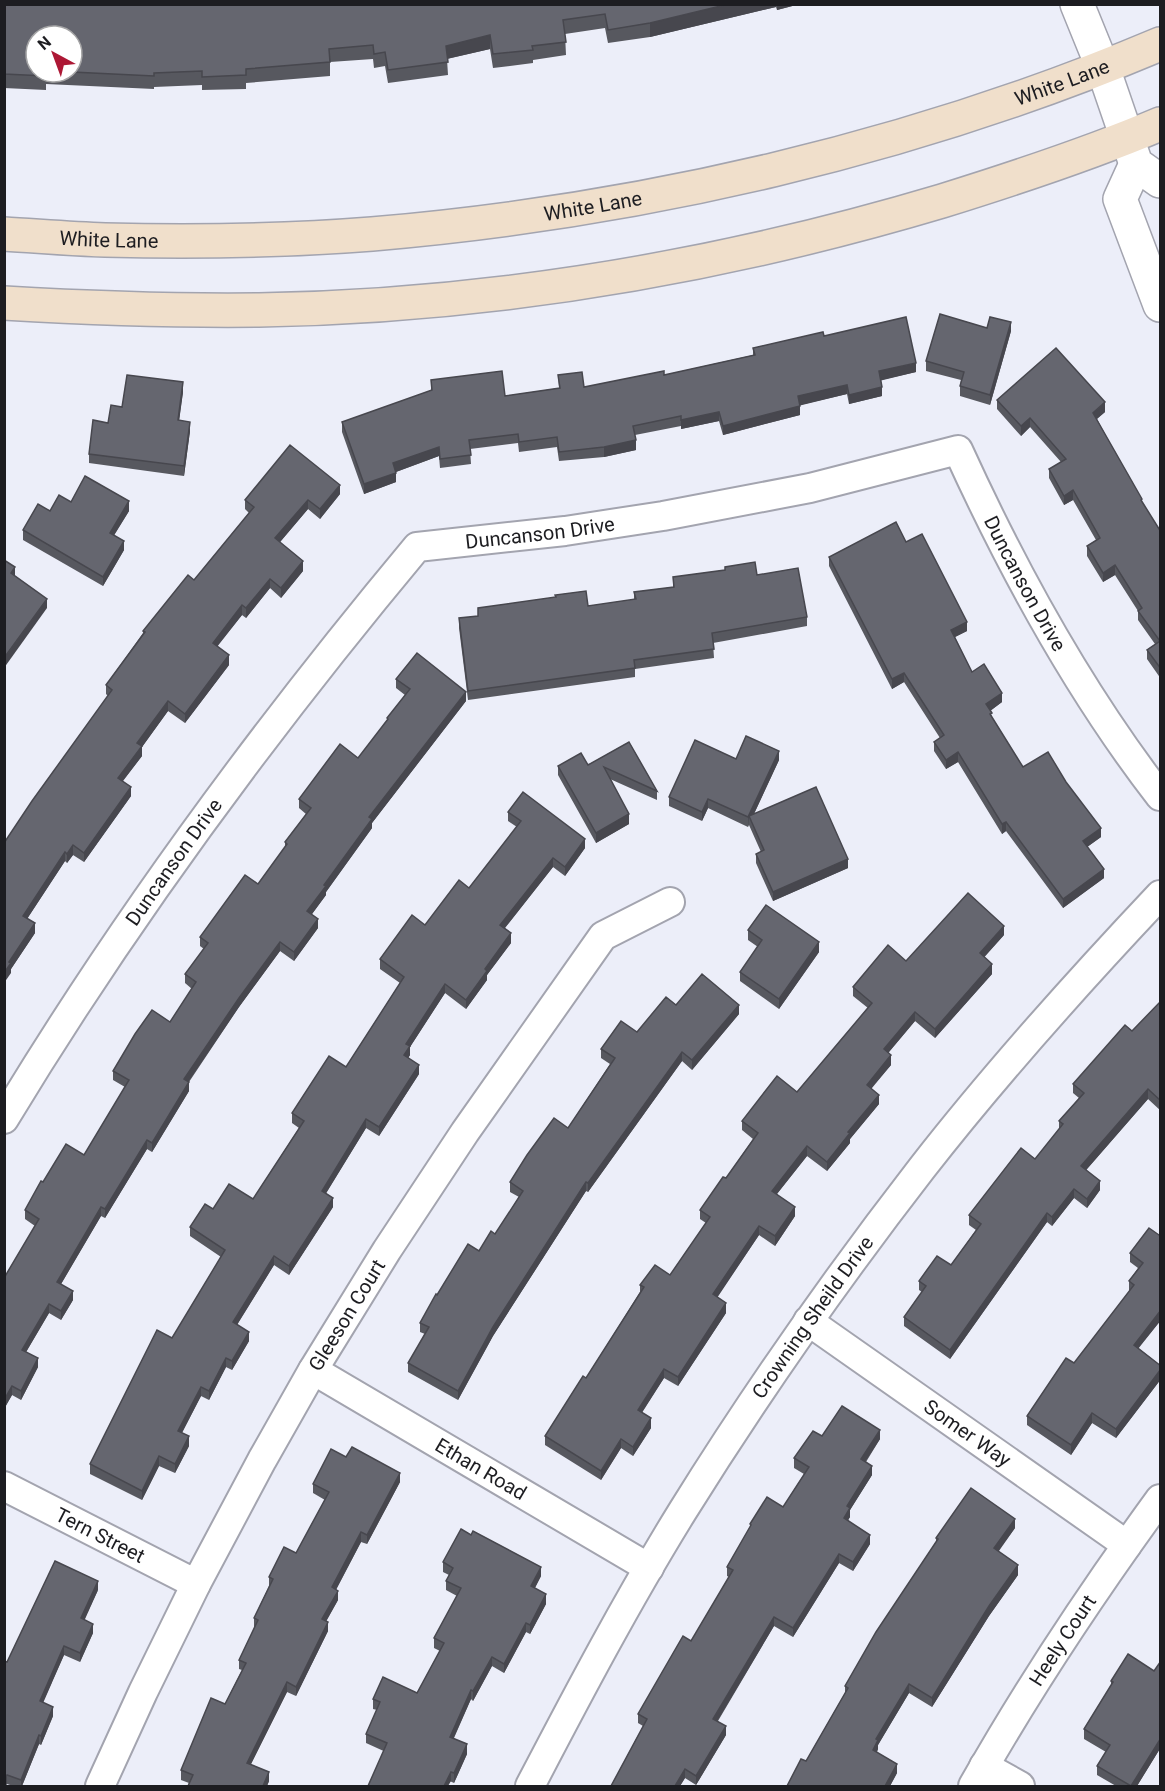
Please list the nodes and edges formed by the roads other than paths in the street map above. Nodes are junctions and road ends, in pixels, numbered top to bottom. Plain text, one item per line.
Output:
1 (1077, 4) edge
2 (1161, 44) edge
3 (1103, 68) junction
4 (1161, 124) edge
5 (1141, 161) edge
6 (4, 234) edge
7 (4, 303) edge
8 (1161, 305) edge
9 (1161, 796) edge
10 (1161, 895) edge
11 (670, 902) dead end
12 (4, 1119) edge
13 (808, 1321) junction
14 (313, 1370) junction
15 (4, 1486) edge
16 (1161, 1499) edge
17 (1127, 1545) junction
18 (649, 1568) junction
19 (196, 1584) junction
20 (979, 1776) edge
21 (100, 1786) edge
22 (530, 1786) edge
23 (1020, 1786) edge

1 - 3 street
2 - 3 main road, White Lane
3 - 5 street
3 - 6 main road, White Lane
4 - 5 main road
5 - 7 main road
5 - 8 street
9 - 12 street, Duncanson Drive
10 - 13 street, Crowning Sheild Drive
11 - 14 street, Gleeson Court
13 - 17 street, Somer Way
13 - 18 street, Crowning Sheild Drive
14 - 18 street, Ethan Road
14 - 19 street, Gleeson Court
15 - 19 street, Tern Street
16 - 17 street, Heely Court
17 - 20 street, Heely Court
18 - 22 street, Crowning Sheild Drive
19 - 21 street, Gleeson Court
20 - 23 street

